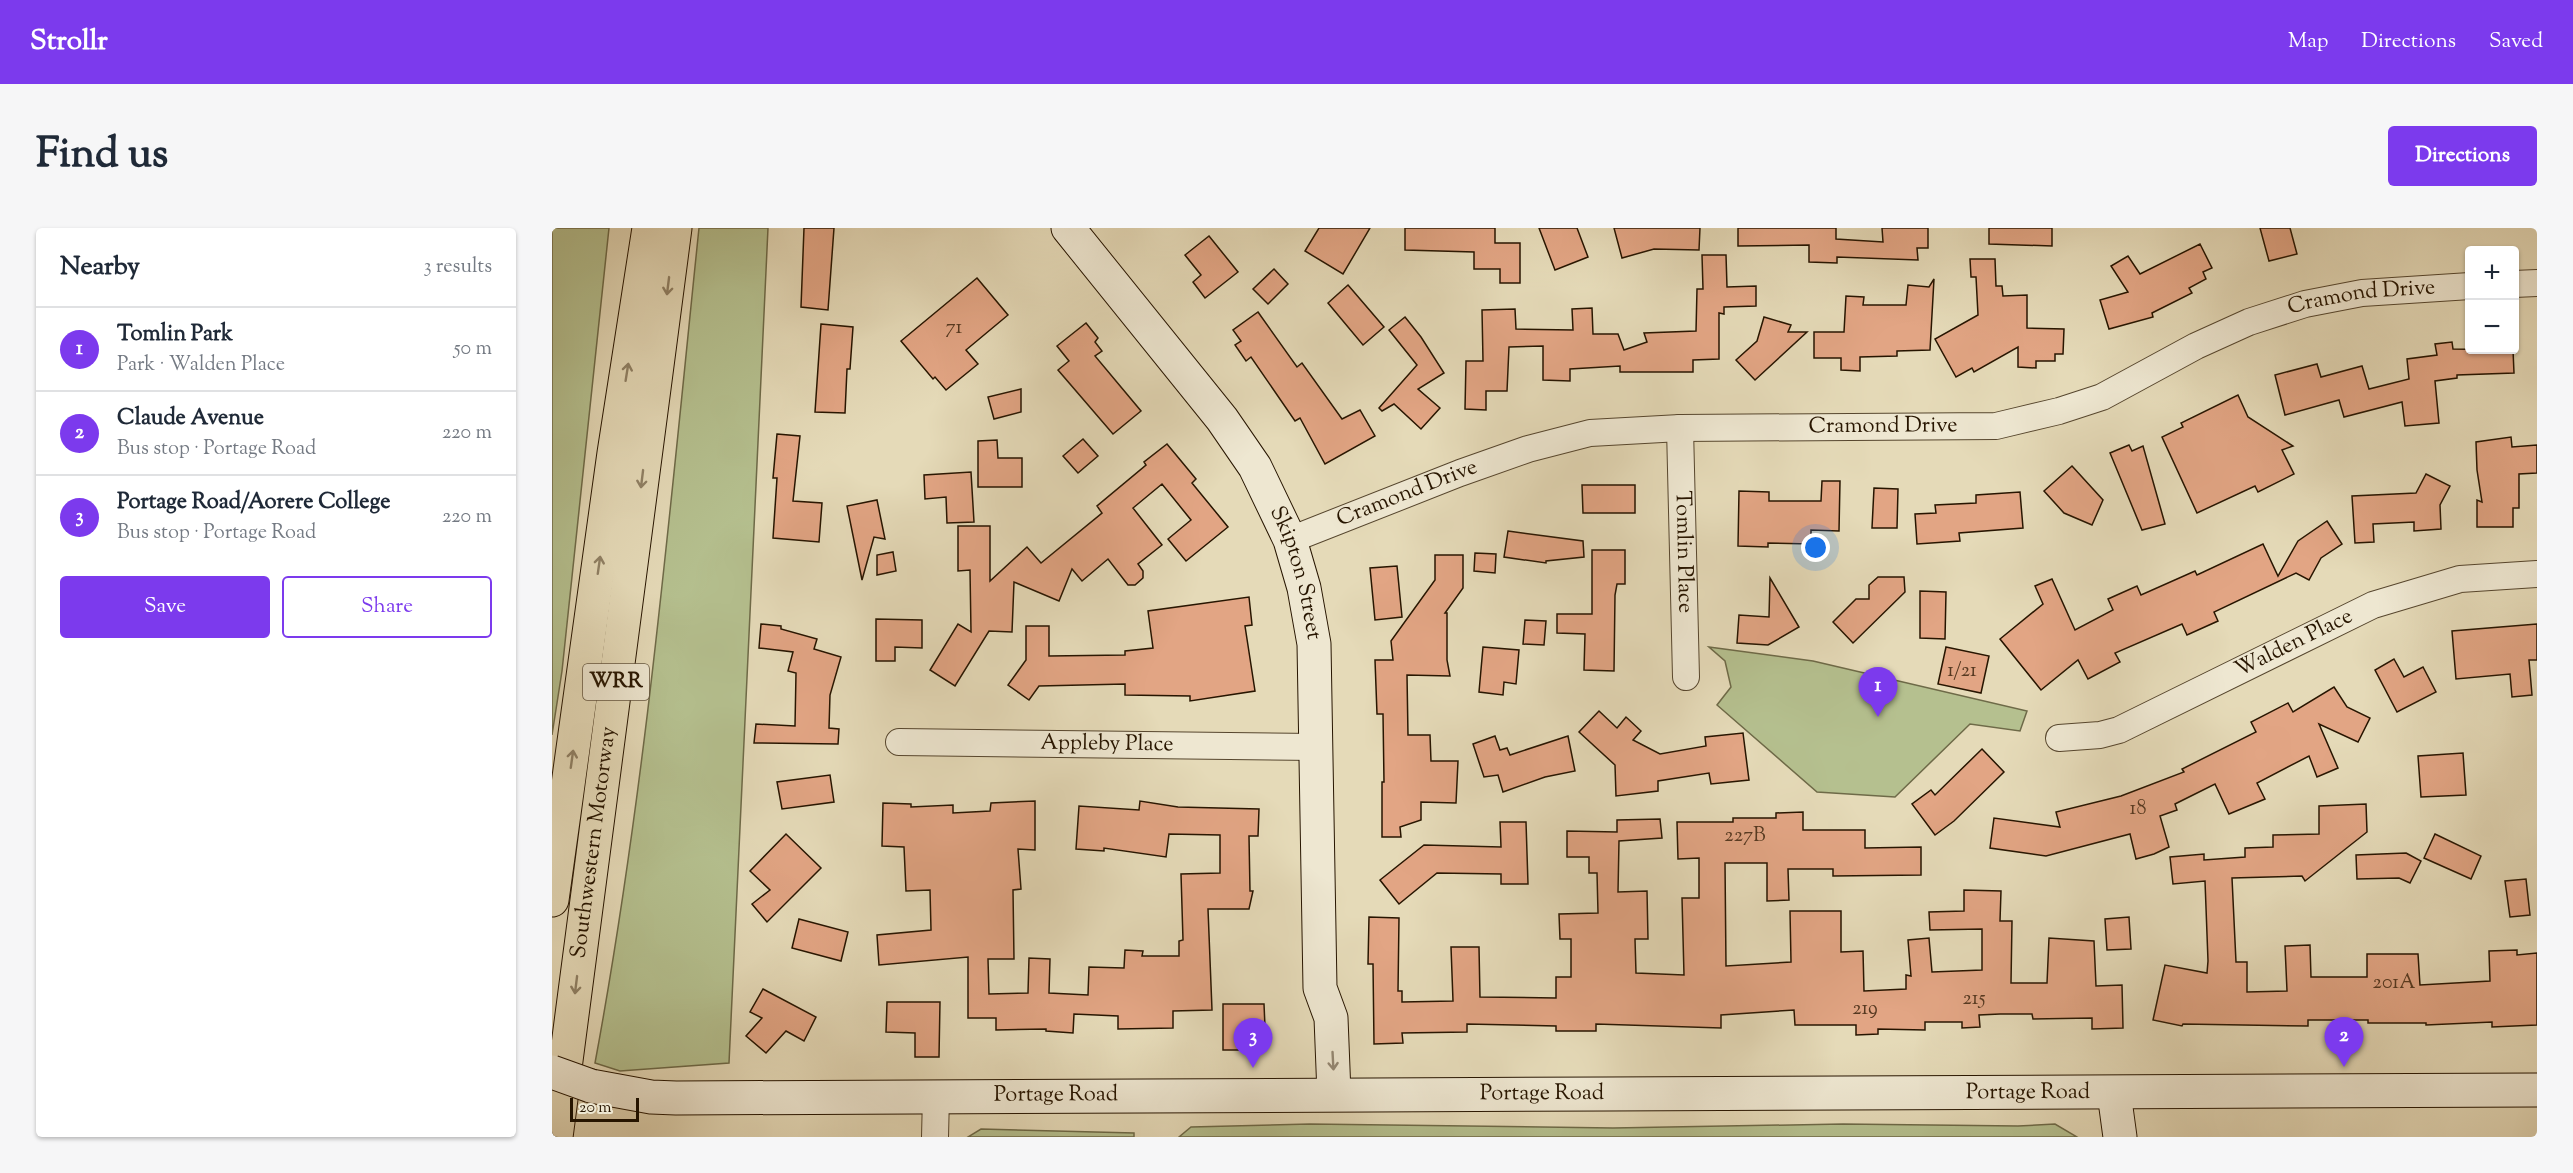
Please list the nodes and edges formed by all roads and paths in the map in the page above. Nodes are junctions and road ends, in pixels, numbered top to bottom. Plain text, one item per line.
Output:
1 (649, 228) edge
2 (675, 228) edge
3 (1068, 228) edge
4 (2537, 283) edge
5 (2519, 284) edge
6 (2465, 286) edge
7 (1680, 428) junction
8 (1290, 540) junction
9 (2537, 574) edge
10 (1686, 678) dead end
11 (2059, 738) dead end
12 (899, 742) dead end
13 (1315, 747) junction
14 (552, 900) edge
15 (552, 1072) edge
16 (2537, 1090) edge
17 (2128, 1093) junction
18 (1322, 1094) junction
19 (936, 1096) junction
20 (556, 1137) edge
21 (935, 1137) edge
22 (2120, 1137) edge
23 (2140, 1137) edge

14 -> 1 highway, Southwestern Motorway / WRR
2 -> 20 highway, Southwestern Motorway / WRR
3 - 8 main road, Skipton Street
4 - 5 street
6 - 7 street, Cramond Drive
7 - 8 street, Cramond Drive
7 - 10 street, Tomlin Place
8 - 13 main road, Skipton Street
9 - 11 street, Walden Place
12 - 13 street, Appleby Place
13 - 18 main road, Skipton Street
15 - 19 main road, Portage Road, bridge
16 - 17 main road, Portage Road
17 - 18 main road, Portage Road
17 - 22 main road
17 - 23 main road
18 - 19 main road, Portage Road
19 - 21 street

